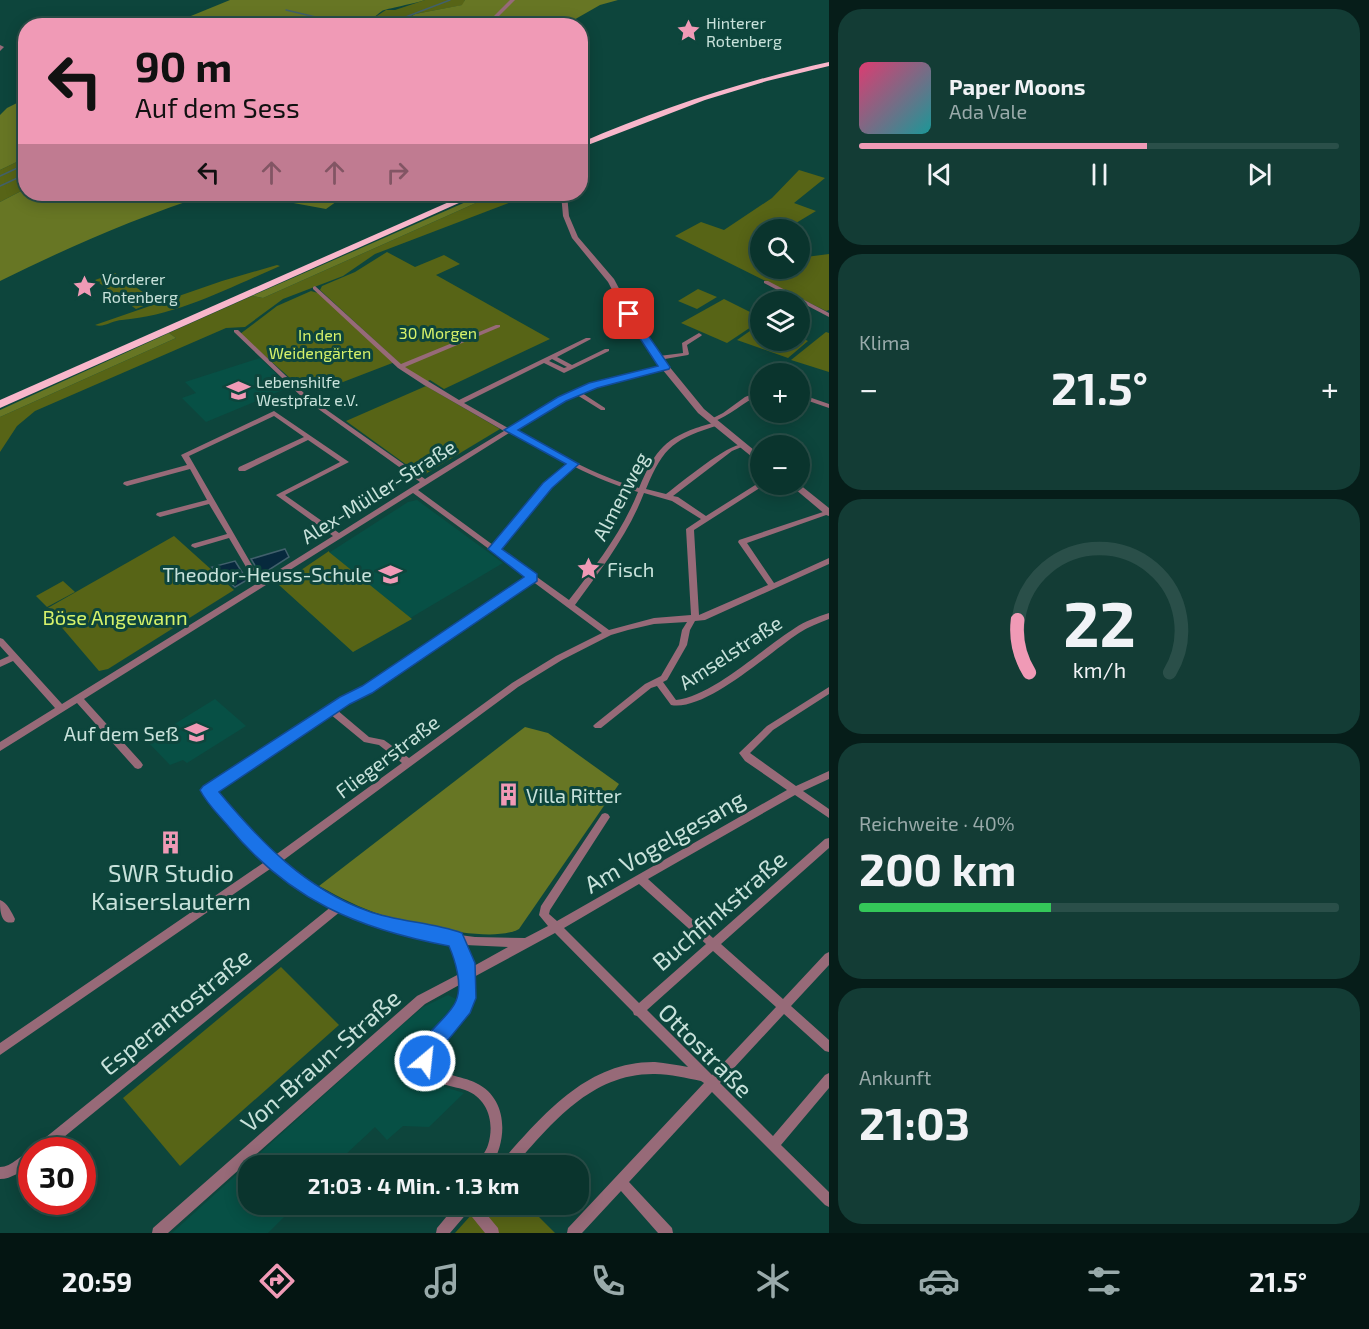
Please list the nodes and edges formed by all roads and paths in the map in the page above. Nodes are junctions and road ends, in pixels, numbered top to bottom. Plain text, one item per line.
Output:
1 (513, 0) edge
2 (494, 18) edge
3 (829, 62) edge
4 (588, 136) edge
5 (588, 143) edge
6 (442, 201) edge
7 (458, 201) edge
8 (565, 201) edge
9 (766, 282) dead end
10 (315, 288) dead end
11 (829, 315) edge
12 (498, 326) dead end
13 (236, 331) dead end
14 (699, 335) dead end
15 (588, 339) dead end
16 (608, 350) dead end
17 (553, 357) junction
18 (659, 358) junction
19 (545, 361) junction
20 (400, 367) junction
21 (572, 367) junction
22 (665, 367) junction
23 (576, 392) junction
24 (0, 393) edge
25 (750, 396) edge
26 (810, 399) edge
27 (459, 403) junction
28 (0, 404) edge
29 (829, 406) edge
30 (603, 409) dead end
31 (715, 422) junction
32 (510, 430) junction
33 (309, 437) junction
34 (742, 445) junction
35 (750, 451) edge
36 (574, 464) junction
37 (190, 467) junction
38 (242, 469) dead end
39 (425, 482) junction
40 (127, 484) dead end
41 (413, 490) junction
42 (644, 490) junction
43 (750, 492) edge
44 (807, 495) edge
45 (668, 496) junction
46 (210, 501) junction
47 (828, 512) edge
48 (160, 515) dead end
49 (705, 518) junction
50 (230, 535) junction
51 (338, 536) junction
52 (195, 546) dead end
53 (494, 549) junction
54 (829, 561) edge
55 (533, 578) junction
56 (260, 585) junction
57 (773, 587) junction
58 (570, 604) junction
59 (829, 616) edge
60 (694, 619) junction
61 (608, 633) junction
62 (0, 641) edge
63 (15, 657) junction
64 (0, 664) edge
65 (658, 681) junction
66 (829, 690) edge
67 (78, 699) junction
68 (61, 709) junction
69 (331, 710) junction
70 (598, 726) dead end
71 (0, 747) edge
72 (409, 764) junction
73 (138, 765) dead end
74 (829, 775) edge
75 (796, 790) junction
76 (829, 814) edge
77 (605, 817) dead end
78 (829, 842) edge
79 (271, 861) junction
80 (640, 879) junction
81 (0, 904) edge
82 (339, 907) junction
83 (10, 919) dead end
84 (554, 928) junction
85 (455, 939) junction
86 (526, 943) junction
87 (712, 944) junction
88 (829, 957) edge
89 (467, 976) junction
90 (783, 1007) junction
91 (638, 1011) junction
92 (829, 1047) edge
93 (0, 1050) edge
94 (701, 1076) junction
95 (829, 1080) edge
96 (712, 1086) junction
97 (55, 1137) edge
98 (772, 1145) junction
99 (490, 1155) edge
100 (515, 1155) edge
101 (18, 1166) edge
102 (0, 1173) edge
103 (621, 1182) junction
104 (829, 1201) edge
105 (459, 1215) edge
106 (477, 1215) edge
107 (158, 1233) edge
108 (442, 1233) edge
109 (493, 1233) edge
110 (573, 1233) edge
111 (667, 1233) edge

1 - 2 street
3 - 4 highway
3 - 5 highway
6 - 24 highway
7 - 28 highway
8 - 18 street
9 - 11 street
10 - 20 street
12 - 20 street
13 - 39 street
14 - 18 street
15 - 17 street
16 - 21 street
17 - 19 street
17 - 21 street
18 - 22 street
19 - 21 street
19 - 27 street
20 - 27 street
22 - 23 street, Alex-Müller-Straße
22 - 31 street
23 - 30 street
23 - 32 street, Alex-Müller-Straße
25 - 31 street, Almenweg
26 - 29 street
27 - 32 street
31 - 34 street
31 - 42 street, Almenweg
32 - 36 street
32 - 39 street, Alex-Müller-Straße
33 - 37 street
33 - 38 street
33 - 51 street
34 - 35 street
34 - 45 street
36 - 42 street
36 - 53 street
37 - 40 street
37 - 46 street
39 - 41 street, Alex-Müller-Straße
41 - 51 street, Alex-Müller-Straße
41 - 53 street
42 - 45 street
42 - 58 street, Almenweg
43 - 49 street
44 - 47 street
45 - 49 street
46 - 48 street
46 - 50 street
47 - 57 street
49 - 60 street
50 - 52 street
50 - 56 street
51 - 56 street, Alex-Müller-Straße
53 - 55 street
54 - 57 street, Fliegerstraße
55 - 58 street
55 - 69 street
56 - 67 street, Alex-Müller-Straße
57 - 60 street, Fliegerstraße
58 - 61 street
59 - 65 street, Amselstraße
60 - 61 street, Fliegerstraße
60 - 65 street
61 - 72 street, Fliegerstraße
62 - 63 street
63 - 64 street
63 - 68 street
65 - 70 street
66 - 75 street
67 - 68 street, Alex-Müller-Straße
67 - 73 street
68 - 71 street, Alex-Müller-Straße
69 - 72 street
69 - 79 street
72 - 79 street, Fliegerstraße
74 - 75 street, Am Vogelgesang
75 - 76 street
75 - 80 street, Am Vogelgesang
77 - 84 street, Am Vogelgesang
78 - 87 street, Buchfinkstraße
79 - 82 street
79 - 93 street, Fliegerstraße
80 - 84 street, Am Vogelgesang
80 - 87 street
81 - 83 street
82 - 85 street
82 - 97 street, Esperantostraße
84 - 86 street, Am Vogelgesang
84 - 91 street, Ottostraße
85 - 86 street
85 - 89 street
86 - 89 street, Von-Braun-Straße
87 - 90 street
87 - 91 street, Buchfinkstraße
88 - 90 street
89 - 99 street
89 - 107 street, Von-Braun-Straße
90 - 92 street
90 - 96 street
91 - 94 street, Ottostraße
94 - 96 street, Ottostraße
94 - 100 street
95 - 98 street
96 - 98 street, Ottostraße
96 - 103 street
98 - 104 street, Ottostraße
101 - 102 street
103 - 110 street
103 - 111 street
105 - 108 street
106 - 109 street

